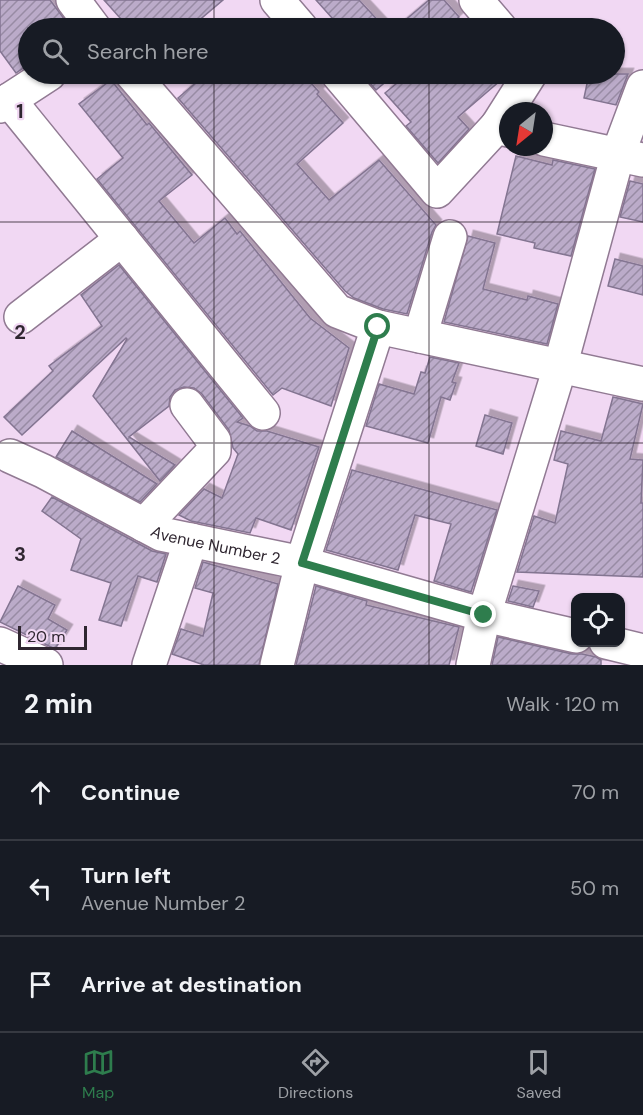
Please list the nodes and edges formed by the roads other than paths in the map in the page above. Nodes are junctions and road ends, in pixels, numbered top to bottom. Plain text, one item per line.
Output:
1 (73, 0) edge
2 (277, 0) edge
3 (476, 0) edge
4 (86, 18) edge
5 (292, 18) edge
6 (491, 18) edge
7 (33, 84) edge
8 (141, 84) edge
9 (347, 84) edge
10 (525, 84) edge
11 (643, 87) edge
12 (516, 102) edge
13 (4, 103) edge
14 (499, 132) edge
15 (553, 141) edge
16 (631, 157) edge
17 (450, 237) dead end
18 (122, 240) junction
19 (21, 316) dead end
20 (378, 327) junction
21 (420, 336) junction
22 (560, 367) junction
23 (643, 384) edge
24 (187, 405) dead end
25 (263, 413) dead end
26 (10, 456) dead end
27 (144, 525) junction
28 (191, 540) junction
29 (302, 563) junction
30 (484, 615) junction
31 (571, 635) edge
32 (0, 644) edge
33 (625, 647) edge
34 (643, 651) edge
35 (46, 665) edge
36 (149, 665) edge
37 (277, 665) edge
38 (473, 665) edge

1 - 4 street
2 - 5 street
3 - 6 street
7 - 13 street
8 - 20 street
9 - 14 street
10 - 12 street
11 - 16 street
13 - 18 street
15 - 16 street
16 - 22 street
17 - 21 street
18 - 19 street
18 - 25 street
20 - 21 street
20 - 29 street
21 - 22 street
22 - 23 street
22 - 30 street
24 - 27 street
26 - 27 street, Avenue Number 2
27 - 28 street, Avenue Number 2
28 - 29 street, Avenue Number 2
28 - 36 street
29 - 30 street, Avenue Number 2
29 - 37 street
30 - 31 street, Avenue Number 2
30 - 38 street
32 - 35 street
33 - 34 street

